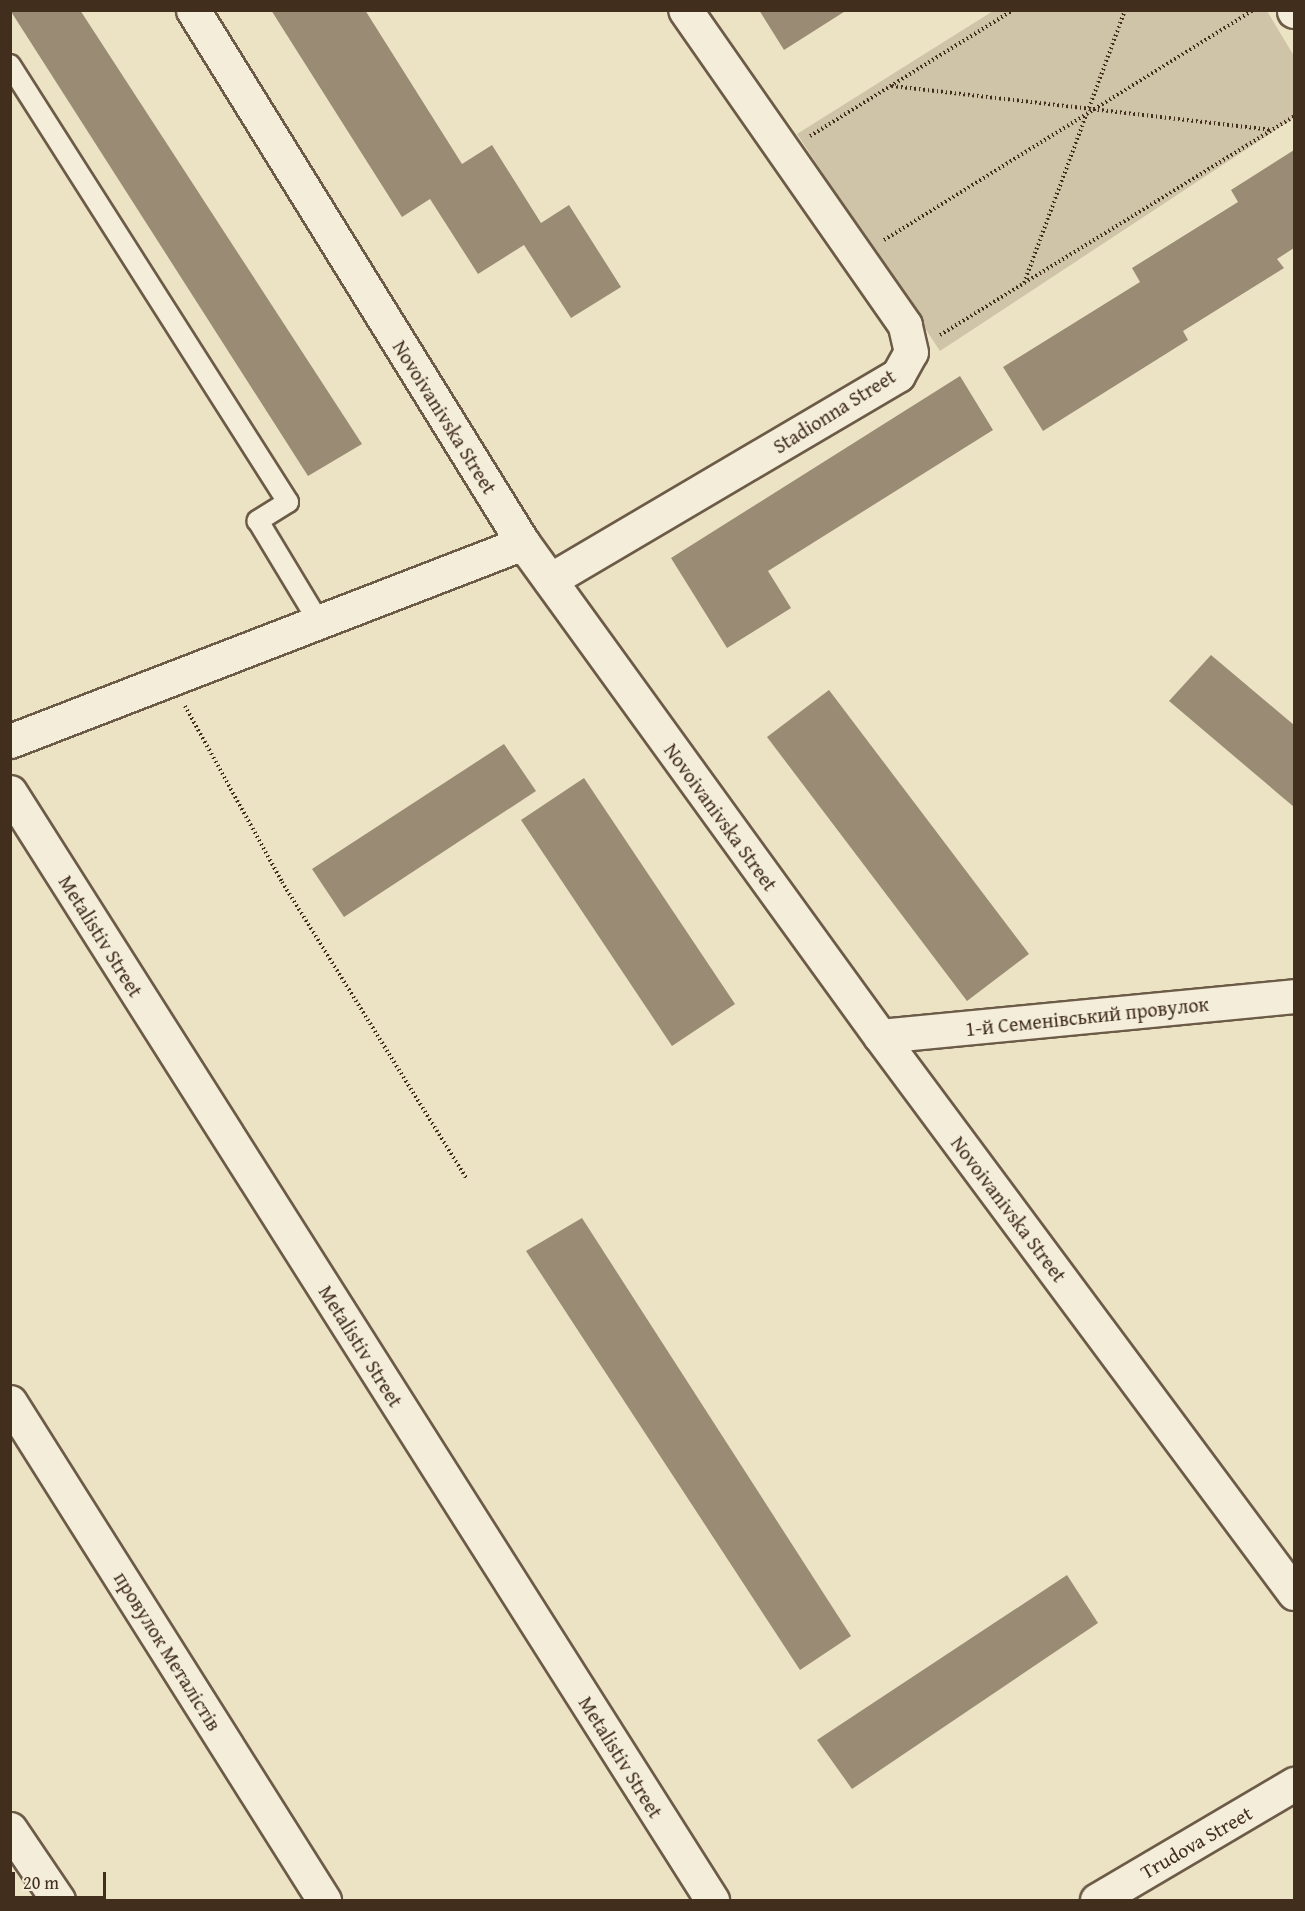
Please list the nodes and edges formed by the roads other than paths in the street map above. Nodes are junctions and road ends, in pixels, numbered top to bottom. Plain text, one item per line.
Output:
1 (193, 10) edge
2 (685, 10) edge
3 (10, 65) edge
4 (523, 543) junction
5 (550, 580) junction
6 (319, 622) junction
7 (10, 741) edge
8 (10, 792) edge
9 (1294, 996) edge
10 (880, 1036) junction
11 (10, 1402) edge
12 (1294, 1593) edge
13 (1294, 1784) edge
14 (10, 1828) edge
15 (58, 1900) edge
16 (324, 1900) edge
17 (712, 1900) edge
18 (1097, 1900) edge

1 - 4 street, Novoivanivska Street
2 - 5 street, Stadionna Street
3 - 6 lane
4 - 5 street, Novoivanivska Street
4 - 6 street
5 - 10 street, Novoivanivska Street
6 - 7 street
8 - 17 street, Metalistiv Street
9 - 10 street, 1-й Семенівський провулок
10 - 12 street, Novoivanivska Street
11 - 16 street, провулок Металістів
13 - 18 street, Trudova Street
14 - 15 street

